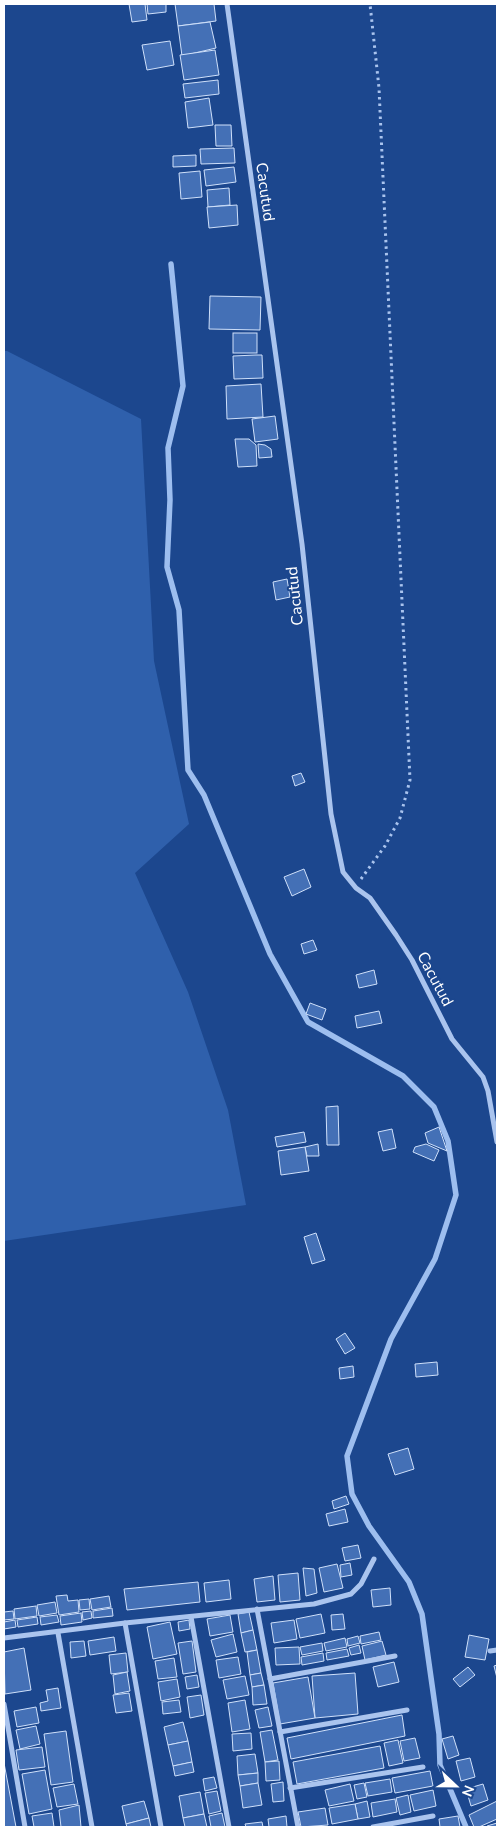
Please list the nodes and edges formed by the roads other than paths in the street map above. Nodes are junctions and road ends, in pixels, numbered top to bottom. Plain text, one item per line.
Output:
1 (227, 4) edge
2 (497, 1142) edge
3 (374, 1559) dead end
4 (257, 1609) junction
5 (191, 1617) junction
6 (125, 1623) junction
7 (58, 1632) junction
8 (4, 1638) edge
9 (497, 1650) edge
10 (490, 1651) dead end
11 (395, 1656) dead end
12 (270, 1679) junction
13 (4, 1704) edge
14 (407, 1710) dead end
15 (280, 1732) junction
16 (423, 1767) dead end
17 (290, 1788) junction
18 (434, 1816) dead end
19 (25, 1827) edge
20 (92, 1827) edge
21 (161, 1827) edge
22 (228, 1827) edge
23 (298, 1827) edge
24 (374, 1827) edge

1 - 2 street, Cacutud
3 - 4 street
4 - 5 street
4 - 12 street
5 - 6 street
5 - 22 street
6 - 7 street
6 - 21 street
7 - 8 street
7 - 20 street
9 - 10 street
11 - 12 street
12 - 15 street
13 - 19 street
14 - 15 street
15 - 17 street
16 - 17 street
17 - 23 street
18 - 24 street

